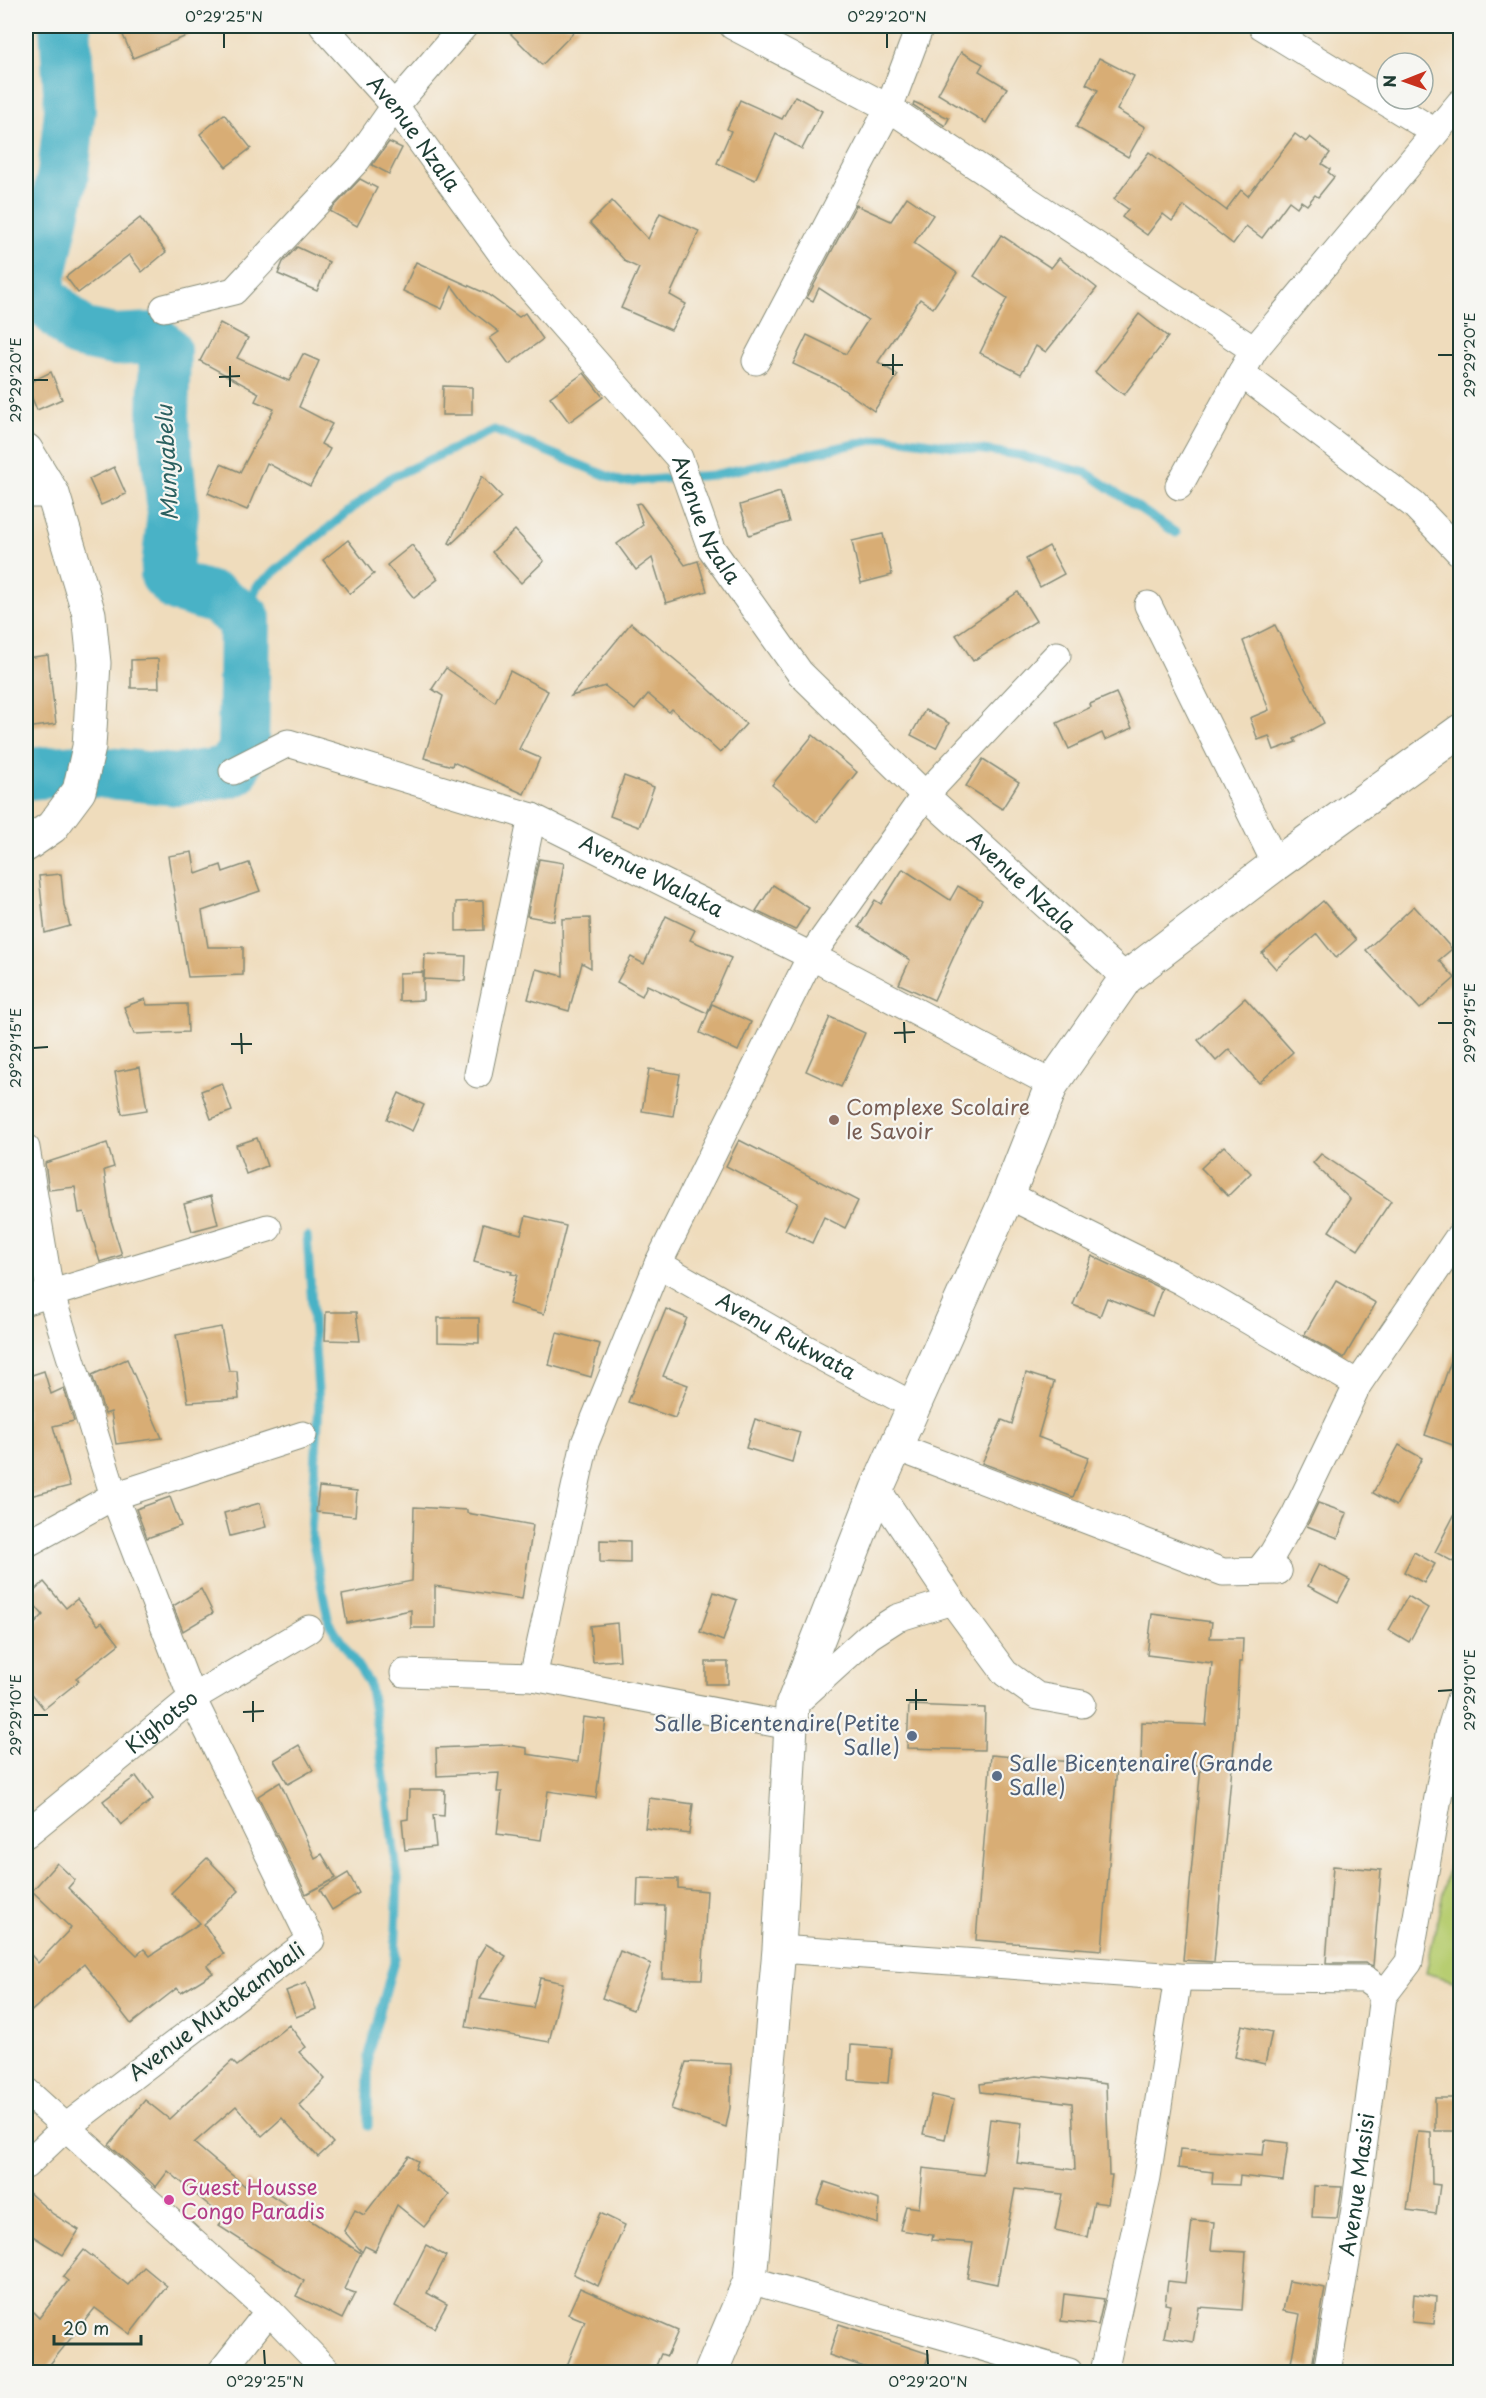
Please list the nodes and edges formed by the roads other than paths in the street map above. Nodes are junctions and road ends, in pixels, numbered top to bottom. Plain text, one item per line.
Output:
1 (323, 26) edge
2 (464, 26) edge
3 (733, 26) edge
4 (920, 26) edge
5 (1262, 26) edge
6 (1461, 103) edge
7 (395, 106) junction
8 (889, 108) junction
9 (1435, 132) junction
10 (164, 308) dead end
11 (1247, 361) junction
12 (756, 362) dead end
13 (26, 450) edge
14 (1179, 486) dead end
15 (39, 494) edge
16 (1461, 553) edge
17 (1148, 605) dead end
18 (1057, 655) dead end
19 (1461, 731) edge
20 (233, 771) dead end
21 (925, 795) junction
22 (531, 817) junction
23 (26, 845) edge
24 (1276, 864) junction
25 (811, 956) junction
26 (1126, 978) junction
27 (478, 1074) dead end
28 (1052, 1084) junction
29 (26, 1149) edge
30 (1008, 1195) junction
31 (268, 1228) dead end
32 (1461, 1235) edge
33 (658, 1264) junction
34 (38, 1296) edge
35 (1358, 1384) junction
36 (914, 1406) junction
37 (303, 1435) dead end
38 (896, 1447) junction
39 (878, 1488) junction
40 (114, 1496) junction
41 (26, 1544) edge
42 (952, 1601) junction
43 (309, 1629) dead end
44 (404, 1673) dead end
45 (533, 1677) junction
46 (192, 1698) junction
47 (1461, 1699) edge
48 (1082, 1704) dead end
49 (791, 1716) junction
50 (26, 1834) edge
51 (779, 1949) junction
52 (1178, 1977) junction
53 (1383, 1996) junction
54 (26, 2091) edge
55 (66, 2127) junction
56 (26, 2165) edge
57 (750, 2280) junction
58 (269, 2311) junction
59 (221, 2373) edge
60 (328, 2373) edge
61 (711, 2373) edge
62 (1069, 2373) edge
63 (1104, 2373) edge
64 (1327, 2373) edge

1 - 7 street, Avenue Nzala
2 - 7 street
3 - 8 street
4 - 8 street
5 - 9 street
6 - 9 street
7 - 10 street
7 - 21 street, Avenue Nzala
8 - 11 street
8 - 12 street
9 - 11 street
11 - 14 street
11 - 16 street
13 - 15 main road
15 - 23 main road
17 - 24 street
18 - 21 street
19 - 24 main road
20 - 22 street, Avenue Walaka
21 - 25 street
21 - 26 street, Avenue Nzala
22 - 25 street, Avenue Walaka
22 - 27 street
24 - 26 main road
25 - 28 street, Avenue Walaka
25 - 33 street
26 - 28 main road
28 - 30 main road
29 - 34 street
30 - 35 street
30 - 36 main road
31 - 34 street
32 - 35 street
33 - 36 street, Avenu Rukwata
33 - 45 street
34 - 40 street
35 - 38 street
36 - 38 main road
37 - 40 street
38 - 39 main road
39 - 42 street
39 - 49 main road
40 - 41 street
40 - 46 street
42 - 48 street
42 - 49 street
43 - 46 street, Kighotso
44 - 45 street
45 - 49 street
46 - 50 street, Kighotso
46 - 55 street, Avenue Mutokambali
47 - 53 street
49 - 51 main road
51 - 52 street
51 - 57 main road
52 - 53 street
52 - 63 street
53 - 64 street, Avenue Masisi
54 - 55 street
55 - 56 street
55 - 58 street
57 - 61 main road
57 - 62 street
58 - 59 street
58 - 60 street

